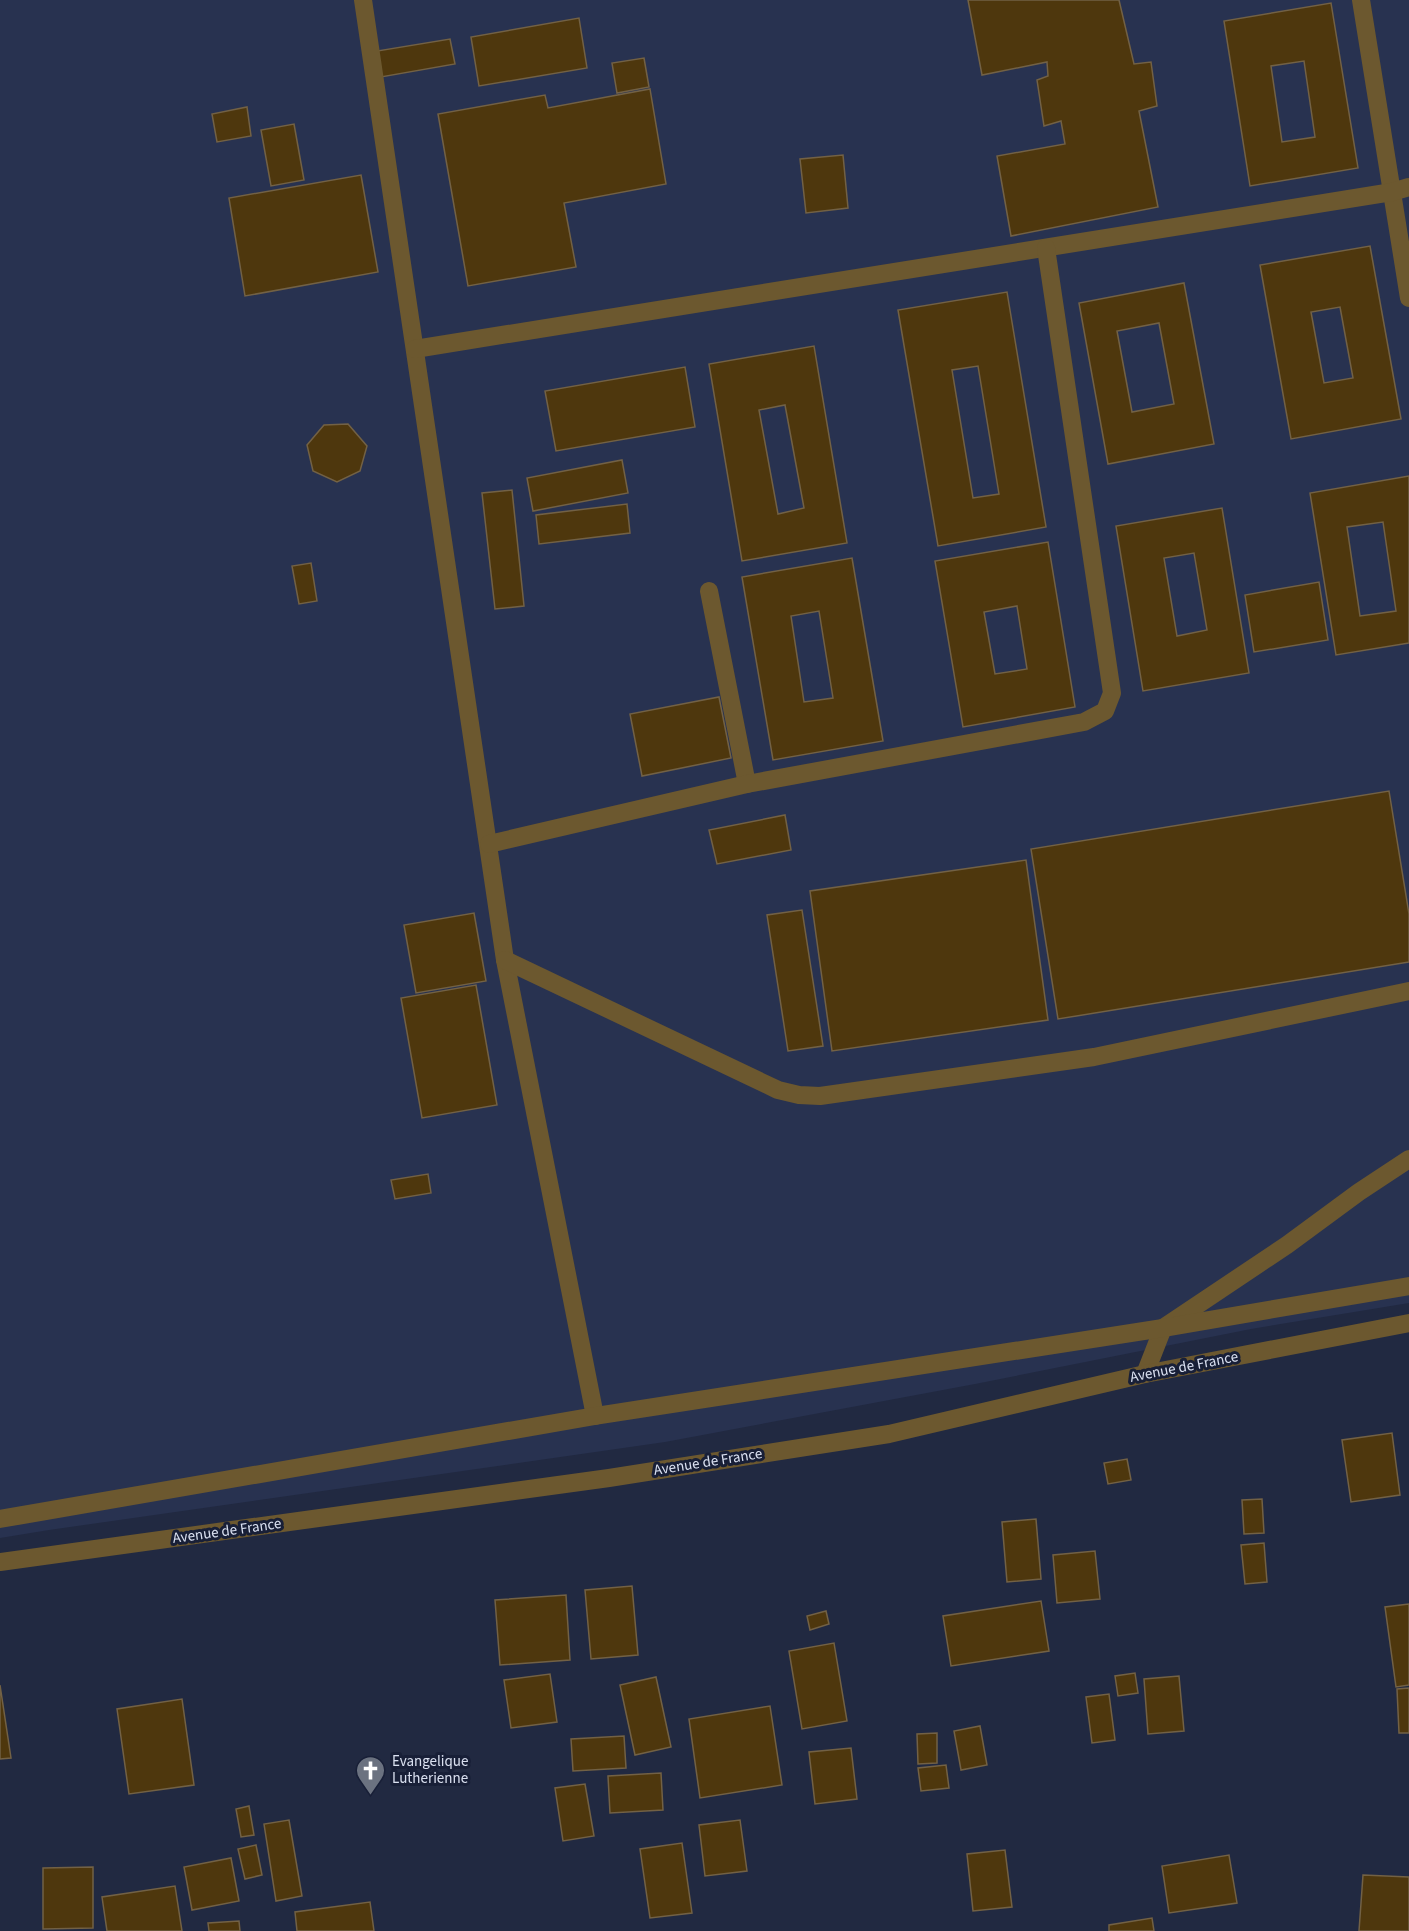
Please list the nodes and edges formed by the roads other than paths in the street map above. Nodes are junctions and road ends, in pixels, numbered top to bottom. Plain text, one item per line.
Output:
1 (363, 0) edge
2 (1361, 0) edge
3 (1400, 190) edge
4 (1046, 248) junction
5 (1409, 298) edge
6 (415, 349) junction
7 (709, 591) dead end
8 (747, 784) junction
9 (489, 844) junction
10 (505, 960) junction
11 (1409, 991) edge
12 (1409, 1159) edge
13 (1409, 1286) edge
14 (1409, 1323) edge
15 (1163, 1328) junction
16 (1145, 1374) junction
17 (595, 1416) junction
18 (0, 1519) edge
19 (0, 1562) edge

1 - 6 street
2 - 3 street
3 - 4 street
3 - 5 street
4 - 6 street
4 - 8 street
6 - 9 street
7 - 8 street
8 - 9 street
9 - 10 street
10 - 11 street
10 - 17 street
12 - 15 street
13 - 15 street
14 - 16 street, Avenue de France
15 - 16 street
15 - 17 street
16 - 19 street, Avenue de France
17 - 18 street

